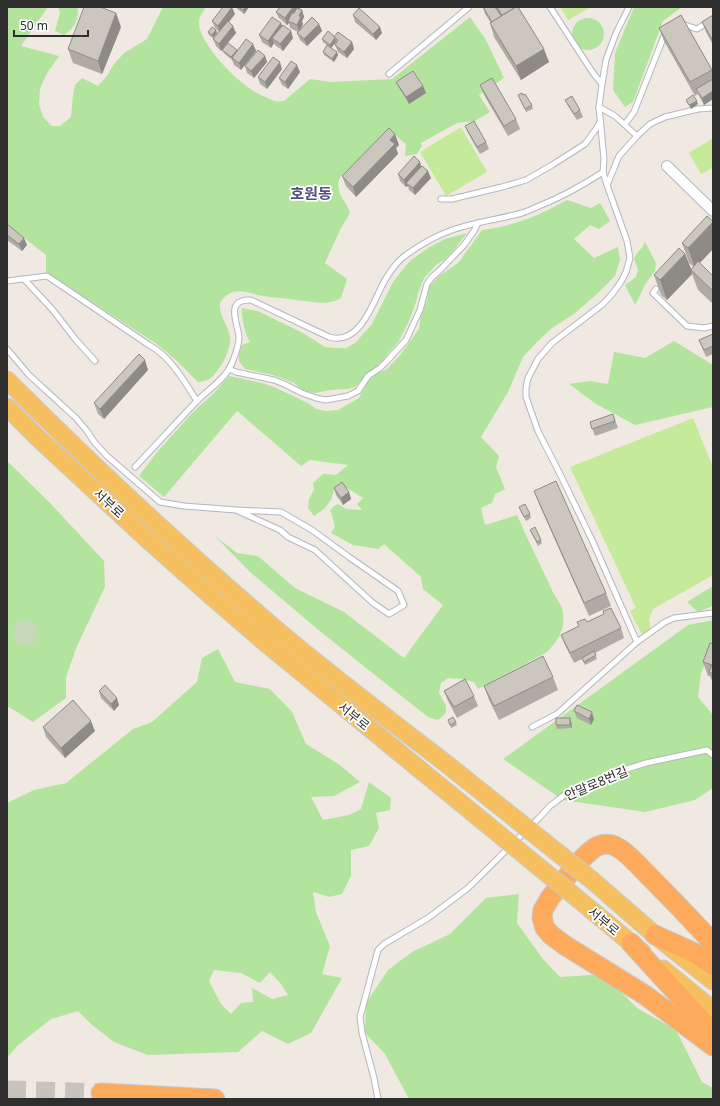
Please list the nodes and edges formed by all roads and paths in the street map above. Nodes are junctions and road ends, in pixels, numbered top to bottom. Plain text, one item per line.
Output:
1 (469, 7) edge
2 (550, 7) edge
3 (630, 7) edge
4 (713, 19) edge
5 (676, 28) edge
6 (670, 32) edge
7 (390, 74) dead end
8 (602, 84) junction
9 (599, 107) junction
10 (713, 108) edge
11 (600, 121) junction
12 (625, 124) junction
13 (637, 136) junction
14 (667, 166) dead end
15 (603, 172) junction
16 (606, 185) junction
17 (442, 199) dead end
18 (713, 211) edge
19 (478, 223) junction
20 (24, 279) junction
21 (10, 280) edge
22 (7, 285) edge
23 (656, 289) edge
24 (713, 326) edge
25 (7, 348) edge
26 (95, 361) dead end
27 (229, 369) junction
28 (7, 380) edge
29 (197, 401) junction
30 (7, 407) edge
31 (135, 467) dead end
32 (236, 510) junction
33 (713, 613) edge
34 (637, 642) junction
35 (532, 727) dead end
36 (713, 755) edge
37 (655, 935) junction
38 (713, 943) edge
39 (631, 944) junction
40 (713, 966) edge
41 (713, 981) edge
42 (713, 1010) edge
43 (713, 1033) edge
44 (713, 1046) edge
45 (101, 1093) tunnel mouth
46 (214, 1099) edge
47 (378, 1099) edge

1 - 7 lane
2 - 8 lane
3 - 8 lane
4 - 5 lane
6 - 12 lane
8 - 9 lane
9 - 11 lane
9 - 12 lane
10 - 13 lane
11 - 15 lane
11 - 17 lane
12 - 13 lane
13 - 16 lane
14 - 18 street
15 - 16 lane
15 - 19 lane
16 - 34 lane
19 - 27 lane
19 - 27 lane
20 - 21 lane
20 - 26 lane
20 - 29 lane
21 - 22 lane
23 - 24 lane
25 - 32 lane
27 - 29 lane
28 - 37 highway, 서부로, bridge
29 - 31 lane
30 - 39 highway, 서부로, bridge
32 - 32 lane
33 - 34 lane
34 - 35 lane
36 - 47 lane, 안말로8번길
37 - 40 highway
37 - 41 highway, 서부로
38 - 44 highway
39 - 42 highway, 서부로
39 - 43 highway
45 - 46 highway

